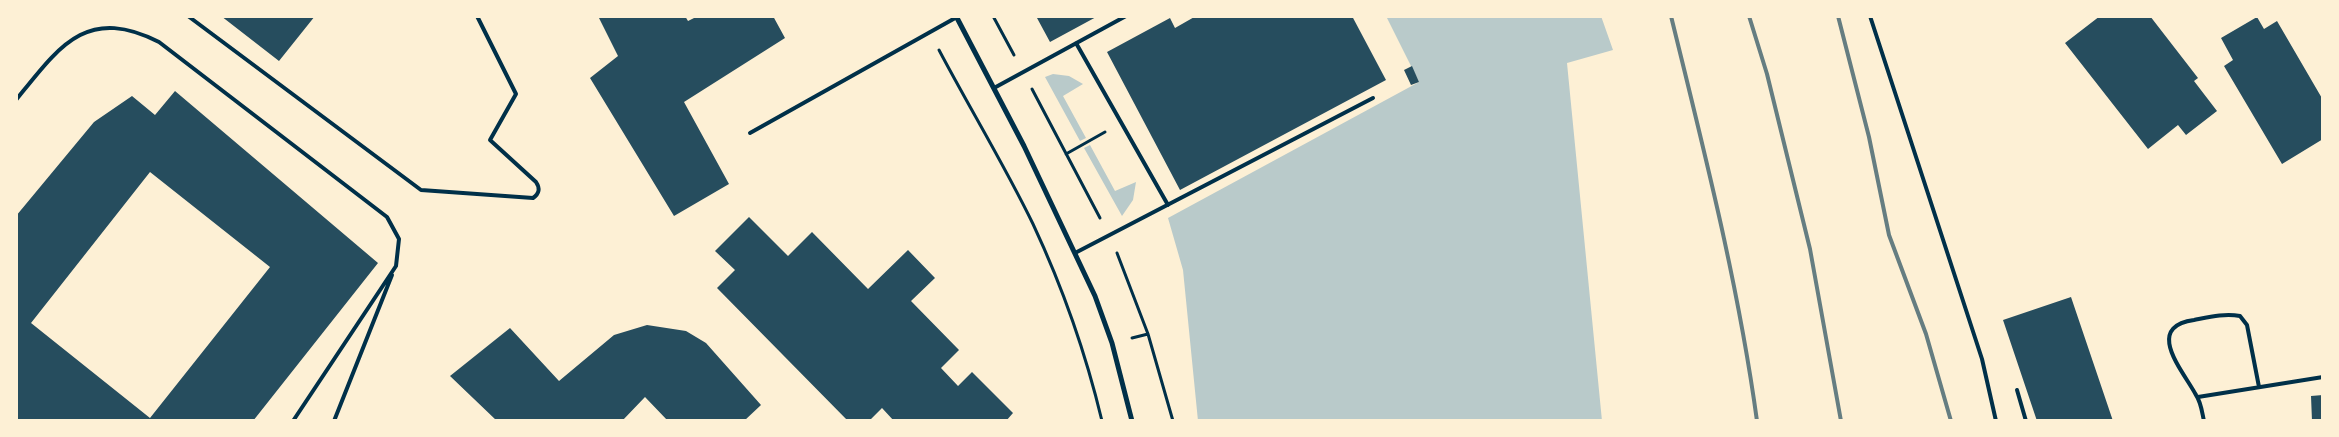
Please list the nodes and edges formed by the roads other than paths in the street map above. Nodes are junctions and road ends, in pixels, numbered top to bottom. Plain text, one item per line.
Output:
1 (188, 16) edge
2 (477, 16) edge
3 (1126, 16) edge
4 (1870, 16) edge
5 (957, 17) edge
6 (1076, 43) junction
7 (994, 88) junction
8 (1373, 98) dead end
9 (16, 100) edge
10 (750, 133) dead end
11 (1168, 205) junction
12 (1075, 253) junction
13 (396, 266) junction
14 (2323, 377) edge
15 (2260, 387) junction
16 (2017, 390) dead end
17 (2198, 397) junction
18 (293, 421) edge
19 (334, 421) edge
20 (1132, 421) edge
21 (1996, 421) edge
22 (2026, 421) edge
23 (2204, 421) edge

1 - 2 lane
3 - 6 lane
4 - 21 lane
5 - 7 street
5 - 10 lane
6 - 7 lane
6 - 11 lane
7 - 12 street
8 - 11 lane
9 - 13 lane
11 - 12 lane
12 - 20 street
13 - 18 lane
13 - 19 lane
14 - 15 lane
15 - 17 lane
15 - 17 lane
16 - 22 lane
17 - 23 lane

